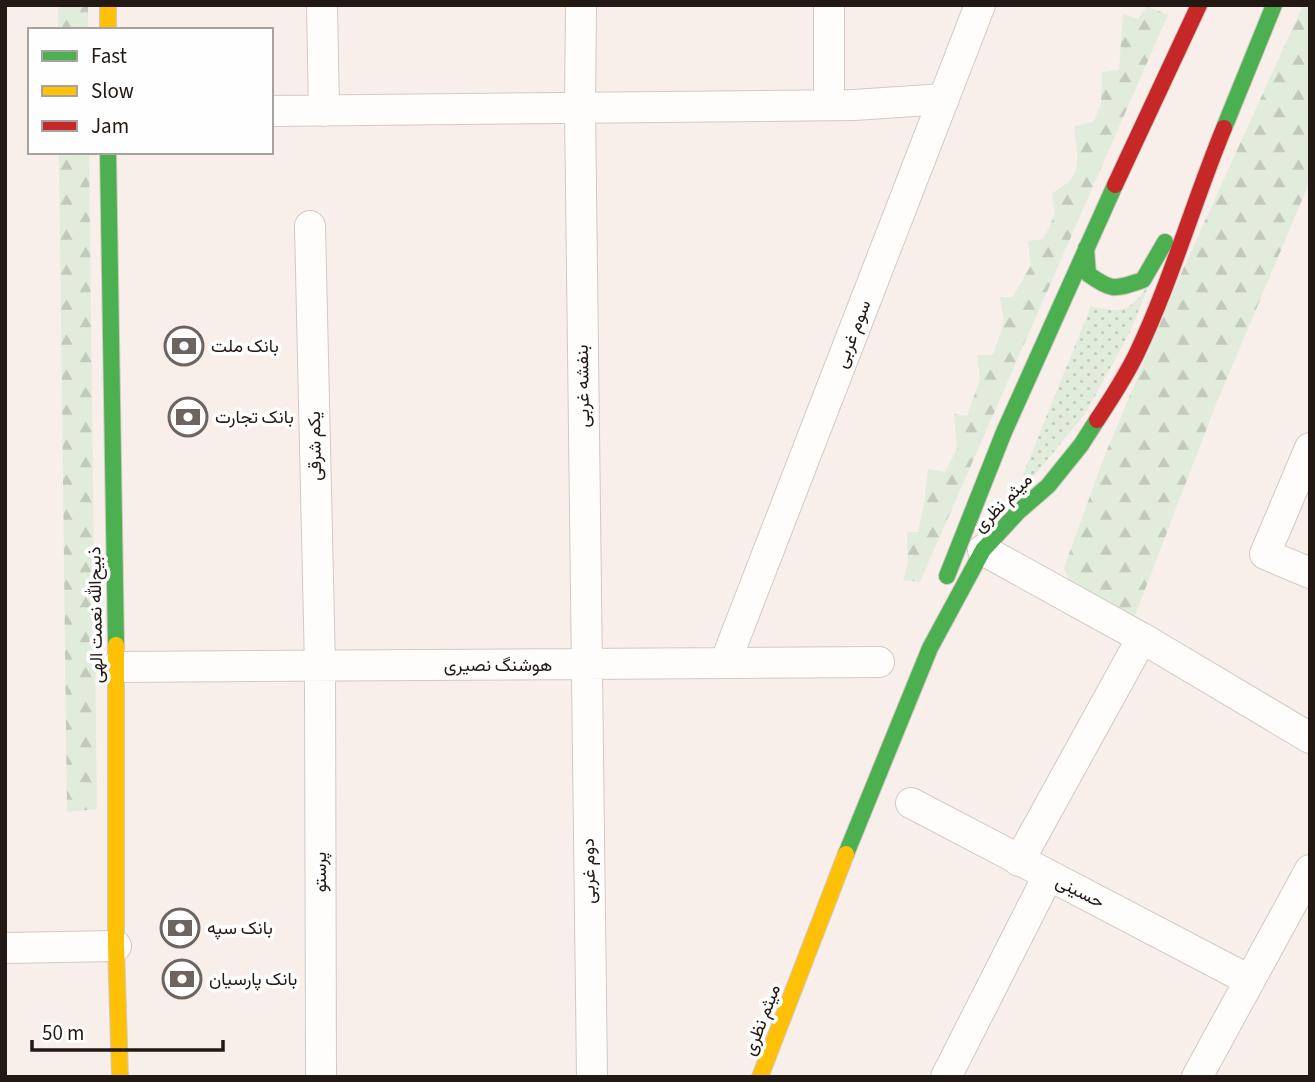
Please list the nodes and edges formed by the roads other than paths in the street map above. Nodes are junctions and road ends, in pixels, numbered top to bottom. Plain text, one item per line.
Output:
1 (108, 5) edge
2 (323, 5) edge
3 (581, 5) edge
4 (829, 5) edge
5 (980, 5) edge
6 (1199, 5) edge
7 (1274, 5) edge
8 (108, 28) edge
9 (944, 99) junction
10 (829, 105) junction
11 (580, 108) junction
12 (273, 111) edge
13 (324, 111) junction
14 (108, 154) edge
15 (1207, 169) junction
16 (310, 226) dead end
17 (1086, 247) junction
18 (1310, 448) edge
19 (983, 550) junction
20 (1310, 573) edge
21 (1142, 638) junction
22 (879, 662) dead end
23 (725, 663) junction
24 (586, 664) junction
25 (116, 667) junction
26 (320, 667) junction
27 (1310, 738) edge
28 (911, 803) dead end
29 (1019, 860) junction
30 (1310, 870) edge
31 (1048, 876) junction
32 (116, 946) junction
33 (5, 948) edge
34 (1249, 980) junction
35 (120, 1077) edge
36 (321, 1077) edge
37 (592, 1077) edge
38 (747, 1077) edge
39 (760, 1077) edge
40 (946, 1077) edge
41 (1197, 1077) edge

1 - 8 main road
2 - 13 street
3 - 11 street, بنفشه غربی
4 - 10 street
5 - 9 street, سوم غربی
6 - 17 main road
7 - 15 main road, میثم نظری
9 - 10 street
9 - 23 street, سوم غربی
10 - 11 street
11 - 13 street
11 - 24 street, بنفشه غربی
12 - 13 street
14 - 25 main road, ذبیح‌الله نعمت الهی
15 - 17 main road
15 - 19 main road, میثم نظری
16 - 26 street, یکم شرقی
17 - 38 main road
18 - 20 street
19 - 21 street
19 - 39 main road, میثم نظری
21 - 27 street
21 - 29 street
22 - 23 street, هوشنگ نصیری
23 - 24 street, هوشنگ نصیری
24 - 26 street, هوشنگ نصیری
24 - 37 street, دوم غربی
25 - 26 street, هوشنگ نصیری
25 - 32 main road, ذبیح‌الله نعمت الهی
26 - 36 street, پرستو
28 - 29 street, حسینی
29 - 31 street, حسینی
30 - 34 street
31 - 34 street, حسینی
31 - 40 street
32 - 33 street
32 - 35 main road, ذبیح‌الله نعمت الهی
34 - 41 street

